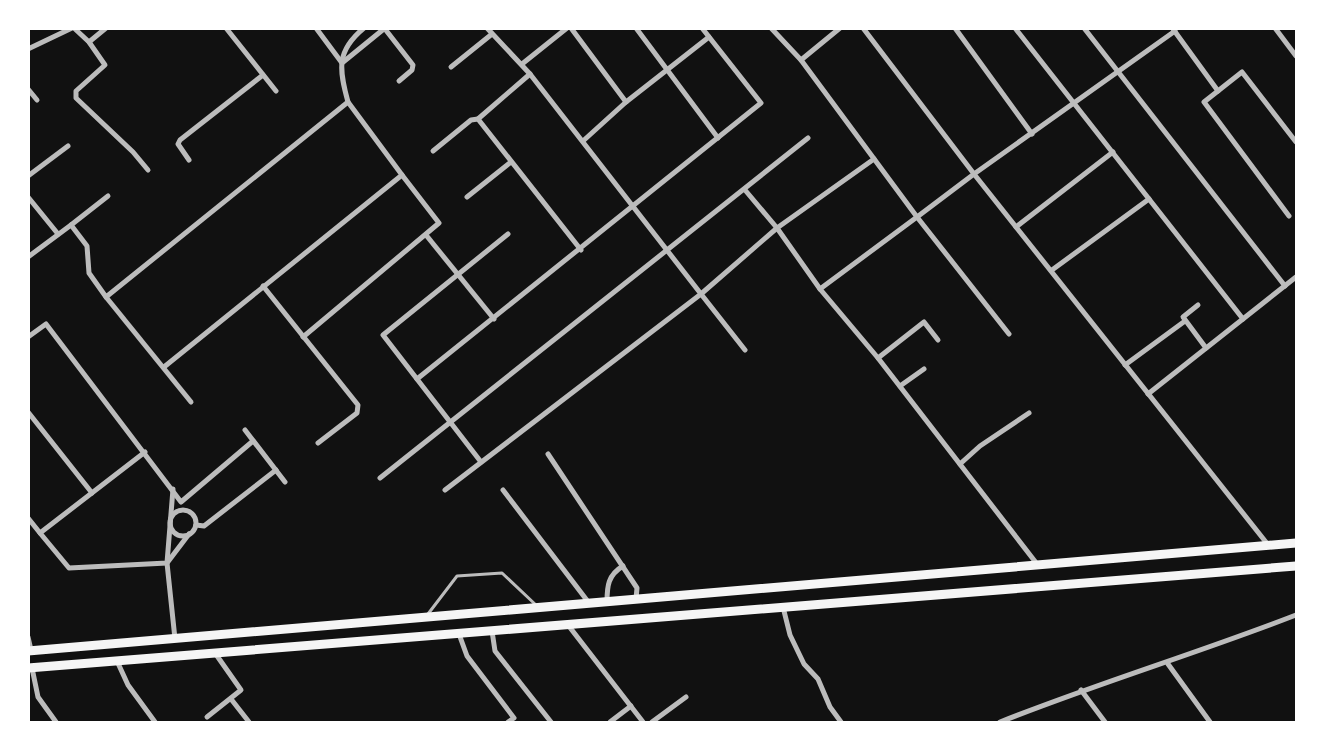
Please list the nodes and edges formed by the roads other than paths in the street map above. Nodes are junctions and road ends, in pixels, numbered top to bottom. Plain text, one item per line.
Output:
1 (73, 28) edge
2 (106, 28) edge
3 (226, 28) edge
4 (316, 28) edge
5 (364, 28) edge
6 (487, 28) edge
7 (569, 28) edge
8 (636, 28) edge
9 (702, 28) edge
10 (771, 28) edge
11 (840, 28) edge
12 (863, 28) edge
13 (955, 28) edge
14 (1015, 28) edge
15 (1084, 28) edge
16 (1275, 28) edge
17 (385, 29) edge
18 (1174, 30) edge
19 (492, 34) junction
20 (709, 37) junction
21 (89, 42) junction
22 (28, 49) edge
23 (1296, 56) edge
24 (801, 60) junction
25 (342, 63) junction
26 (522, 64) junction
27 (451, 68) dead end
28 (668, 69) junction
29 (1118, 73) junction
30 (531, 74) junction
31 (263, 75) junction
32 (399, 81) dead end
33 (28, 89) edge
34 (276, 91) dead end
35 (1218, 91) junction
36 (37, 100) dead end
37 (348, 102) junction
38 (626, 102) junction
39 (1074, 105) junction
40 (478, 119) junction
41 (1032, 134) junction
42 (718, 138) junction
43 (808, 138) dead end
44 (583, 141) junction
45 (1296, 142) edge
46 (68, 146) dead end
47 (433, 151) dead end
48 (1113, 153) junction
49 (874, 159) junction
50 (189, 160) dead end
51 (512, 162) junction
52 (148, 170) dead end
53 (974, 174) junction
54 (402, 175) junction
55 (28, 176) edge
56 (745, 190) junction
57 (108, 196) dead end
58 (28, 197) edge
59 (467, 197) dead end
60 (1149, 199) junction
61 (635, 206) junction
62 (1289, 216) dead end
63 (917, 217) junction
64 (71, 225) junction
65 (1017, 226) junction
66 (777, 228) junction
67 (58, 234) junction
68 (508, 234) dead end
69 (426, 235) junction
70 (581, 250) junction
71 (668, 251) junction
72 (28, 257) edge
73 (1052, 270) junction
74 (458, 274) junction
75 (1296, 278) edge
76 (263, 286) junction
77 (1285, 286) junction
78 (820, 290) junction
79 (701, 294) junction
80 (106, 297) junction
81 (1198, 305) dead end
82 (494, 319) junction
83 (1243, 319) junction
84 (1185, 321) junction
85 (1009, 334) dead end
86 (303, 336) junction
87 (28, 337) edge
88 (938, 340) dead end
89 (1206, 348) junction
90 (745, 350) dead end
91 (878, 358) junction
92 (1125, 365) junction
93 (164, 367) junction
94 (924, 369) dead end
95 (417, 380) junction
96 (900, 386) junction
97 (1148, 394) junction
98 (191, 402) dead end
99 (28, 412) edge
100 (1029, 413) dead end
101 (450, 421) junction
102 (245, 430) dead end
103 (253, 441) junction
104 (318, 442) dead end
105 (145, 452) junction
106 (548, 454) dead end
107 (481, 462) junction
108 (960, 464) junction
109 (276, 471) junction
110 (380, 478) dead end
111 (285, 482) dead end
112 (172, 489) junction
113 (445, 490) dead end
114 (503, 490) dead end
115 (92, 494) junction
116 (181, 502) junction
117 (188, 511) junction
118 (28, 518) edge
119 (170, 522) junction
120 (196, 525) junction
121 (40, 533) junction
122 (189, 534) junction
123 (1296, 543) edge
124 (1269, 546) junction
125 (166, 563) junction
126 (1037, 564) junction
127 (623, 566) junction
128 (1296, 566) edge
129 (636, 600) junction
130 (606, 603) junction
131 (590, 604) junction
132 (783, 607) junction
133 (540, 608) junction
134 (1296, 615) edge
135 (425, 618) junction
136 (568, 625) junction
137 (492, 631) junction
138 (459, 634) junction
139 (28, 637) edge
140 (175, 639) junction
141 (30, 650) edge
142 (215, 653) junction
143 (117, 662) junction
144 (1168, 664) junction
145 (30, 668) edge
146 (1081, 690) junction
147 (686, 697) dead end
148 (231, 699) junction
149 (631, 706) junction
150 (1017, 716) junction
151 (207, 717) dead end
152 (56, 723) edge
153 (155, 723) edge
154 (249, 723) edge
155 (508, 723) edge
156 (551, 723) edge
157 (610, 723) edge
158 (643, 723) edge
159 (652, 723) edge
160 (841, 723) edge
161 (1000, 723) edge
162 (1022, 723) edge
163 (1105, 723) edge
164 (1210, 723) edge

1 - 21 street
1 - 22 street
2 - 21 street
3 - 31 street
4 - 25 street
5 - 25 street
6 - 19 street
7 - 26 street
7 - 38 street
8 - 28 street
9 - 20 street
10 - 24 street
11 - 24 street
12 - 53 street
13 - 41 street
14 - 39 street
15 - 29 street
16 - 23 street
17 - 25 street
17 - 32 street
18 - 29 street
18 - 35 street
19 - 26 street
19 - 27 street
20 - 28 street
20 - 42 street
21 - 52 street
24 - 49 street
25 - 37 street
26 - 30 street
28 - 38 street
28 - 42 street
29 - 39 street
29 - 77 street
30 - 40 street
30 - 44 street
31 - 34 street
31 - 50 street
33 - 36 street
35 - 45 street
35 - 62 street
37 - 54 street
37 - 80 street
38 - 44 street
39 - 41 street
39 - 48 street
40 - 47 street
40 - 51 street
41 - 53 street
42 - 61 street
43 - 56 street
44 - 61 street
46 - 55 street
48 - 60 street
48 - 65 street
49 - 63 street
49 - 66 street
51 - 59 street
51 - 70 street
53 - 63 street
53 - 65 street
54 - 69 street
54 - 76 street
56 - 66 street
56 - 71 street
57 - 64 street
58 - 67 street
60 - 73 street
60 - 83 street
61 - 70 street
61 - 71 street
63 - 78 street
63 - 85 street
64 - 67 street
64 - 80 street
65 - 73 street
66 - 78 street
66 - 79 street
67 - 72 street
68 - 74 street
69 - 74 street
69 - 86 street
70 - 82 street
71 - 79 street
71 - 101 street
73 - 92 street
74 - 82 street
74 - 95 street
75 - 77 street
76 - 86 street
76 - 93 street
77 - 83 street
78 - 91 street
79 - 90 street
79 - 107 street
80 - 93 street
81 - 84 street
82 - 95 street
83 - 89 street
84 - 89 street
84 - 92 street
86 - 104 street
87 - 105 street
88 - 91 street
89 - 97 street
91 - 96 street
92 - 97 street
93 - 98 street
94 - 96 street
95 - 101 street
96 - 108 street
97 - 124 street
99 - 115 street
100 - 108 street
101 - 107 street
101 - 110 street
102 - 103 street
103 - 109 street
103 - 116 street
105 - 112 street
105 - 115 street
106 - 127 street
107 - 113 street
108 - 126 street
109 - 111 street
109 - 120 street
112 - 116 street
112 - 119 street
114 - 131 street
115 - 121 street
116 - 117 street
117 - 119 street
117 - 120 street
118 - 121 street
119 - 122 street
119 - 125 street
120 - 122 street
121 - 125 street
122 - 125 street
123 - 124 main road
124 - 126 main road
125 - 140 street
126 - 129 main road
127 - 129 street
127 - 130 street
128 - 132 main road
129 - 130 main road
130 - 131 main road
131 - 133 main road
132 - 136 main road
132 - 160 street
133 - 135 main road
133 - 135 lane
134 - 144 street
135 - 140 main road
136 - 137 main road
136 - 149 street
137 - 138 main road
137 - 156 street
138 - 142 main road
138 - 155 street
139 - 141 street
140 - 141 main road
142 - 143 main road
142 - 148 street
143 - 145 main road
143 - 153 street
144 - 146 street
144 - 164 street
145 - 152 street
146 - 150 street
146 - 163 street
147 - 159 street
148 - 151 street
148 - 154 street
149 - 157 street
149 - 158 street
150 - 161 street
150 - 162 street

